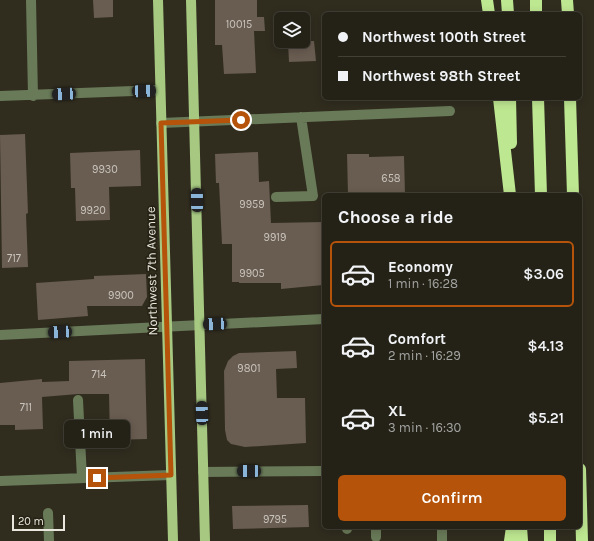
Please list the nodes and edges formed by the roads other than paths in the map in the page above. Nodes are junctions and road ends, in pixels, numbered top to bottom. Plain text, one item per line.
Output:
1 (31, 0) edge
2 (158, 0) edge
3 (191, 0) edge
4 (487, 0) edge
5 (507, 0) edge
6 (536, 0) edge
7 (567, 0) edge
8 (489, 12) edge
9 (508, 12) edge
10 (536, 12) edge
11 (568, 12) edge
12 (160, 90) junction
13 (0, 96) edge
14 (33, 96) junction
15 (499, 100) edge
16 (510, 100) edge
17 (538, 100) edge
18 (570, 100) edge
19 (450, 111) dead end
20 (301, 117) junction
21 (196, 122) junction
22 (161, 123) junction
23 (511, 193) edge
24 (511, 193) edge
25 (541, 193) edge
26 (573, 193) edge
27 (276, 197) dead end
28 (322, 319) edge
29 (199, 325) junction
30 (166, 327) junction
31 (0, 335) edge
32 (78, 400) dead end
33 (322, 471) edge
34 (203, 472) junction
35 (171, 475) junction
36 (82, 478) junction
37 (0, 481) edge
38 (48, 513) dead end
39 (442, 529) edge
40 (512, 529) edge
41 (521, 529) edge
42 (550, 529) edge
43 (582, 529) edge
44 (49, 541) edge
45 (173, 541) edge
46 (205, 541) edge
47 (442, 541) edge
48 (510, 541) edge
49 (522, 541) edge
50 (550, 541) edge
51 (582, 541) edge

1 - 14 street
2 - 12 main road, Northwest 7th Avenue
3 - 21 main road
4 - 8 highway
5 - 9 highway
6 - 10 highway
7 - 11 highway
12 - 14 street
12 - 22 main road, Northwest 7th Avenue
13 - 14 street
15 - 23 highway
16 - 24 highway
17 - 25 highway
18 - 26 highway
19 - 20 street
20 - 21 street
20 - 27 street
21 - 22 street
21 - 29 main road
22 - 30 main road, Northwest 7th Avenue
28 - 29 street
29 - 30 street
29 - 34 main road
30 - 31 street
30 - 35 main road, Northwest 7th Avenue
32 - 36 street
33 - 34 street
34 - 46 main road
35 - 36 street
35 - 45 main road, Northwest 7th Avenue
36 - 37 street
38 - 44 street
39 - 47 street
40 - 48 highway
41 - 49 highway
42 - 50 highway
43 - 51 highway

